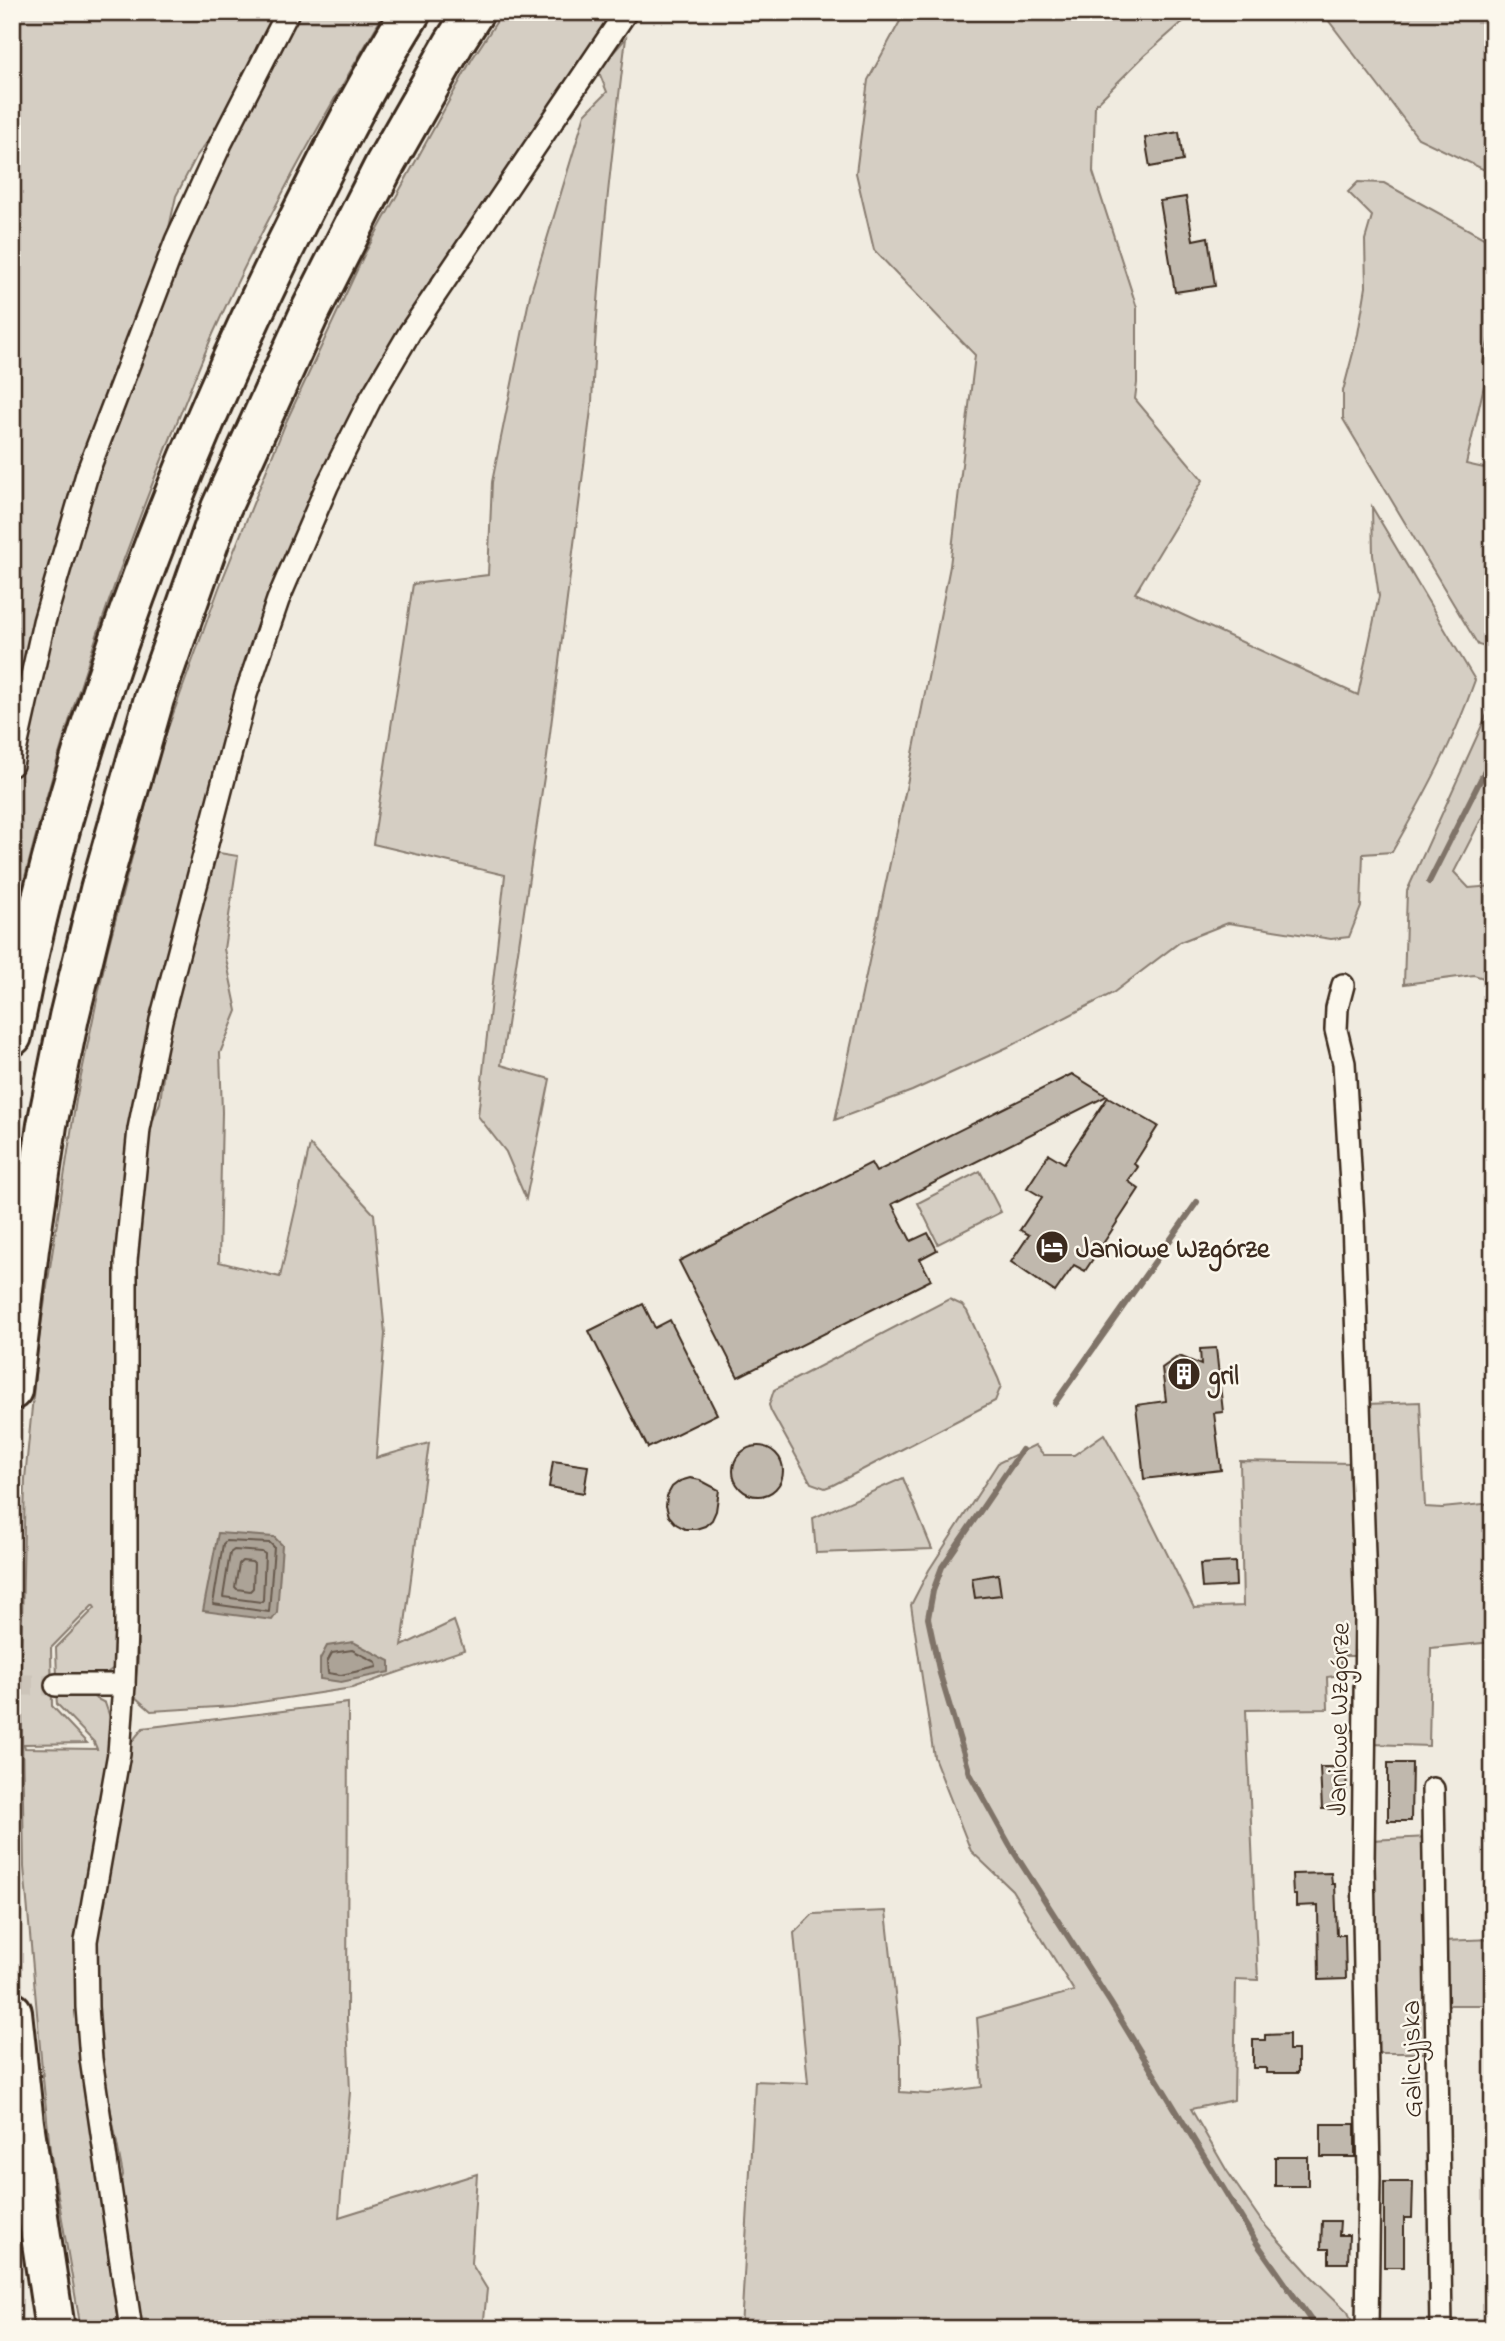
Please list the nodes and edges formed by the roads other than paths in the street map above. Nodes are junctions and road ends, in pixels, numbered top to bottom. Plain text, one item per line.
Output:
1 (288, 12) edge
2 (411, 12) edge
3 (474, 12) edge
4 (626, 12) edge
5 (12, 765) edge
6 (1343, 985) dead end
7 (12, 1036) edge
8 (12, 1390) edge
9 (56, 1685) tunnel mouth
10 (124, 1685) junction
11 (1433, 1788) dead end
12 (12, 2012) edge
13 (55, 2329) edge
14 (131, 2329) edge
15 (1367, 2329) edge
16 (1441, 2329) edge

1 - 5 street
2 - 7 highway
3 - 8 highway
4 - 10 street
6 - 15 street, Janiowe Wzgórze
9 - 10 street
10 - 14 street
11 - 16 street, Galicyjska
12 - 13 highway

